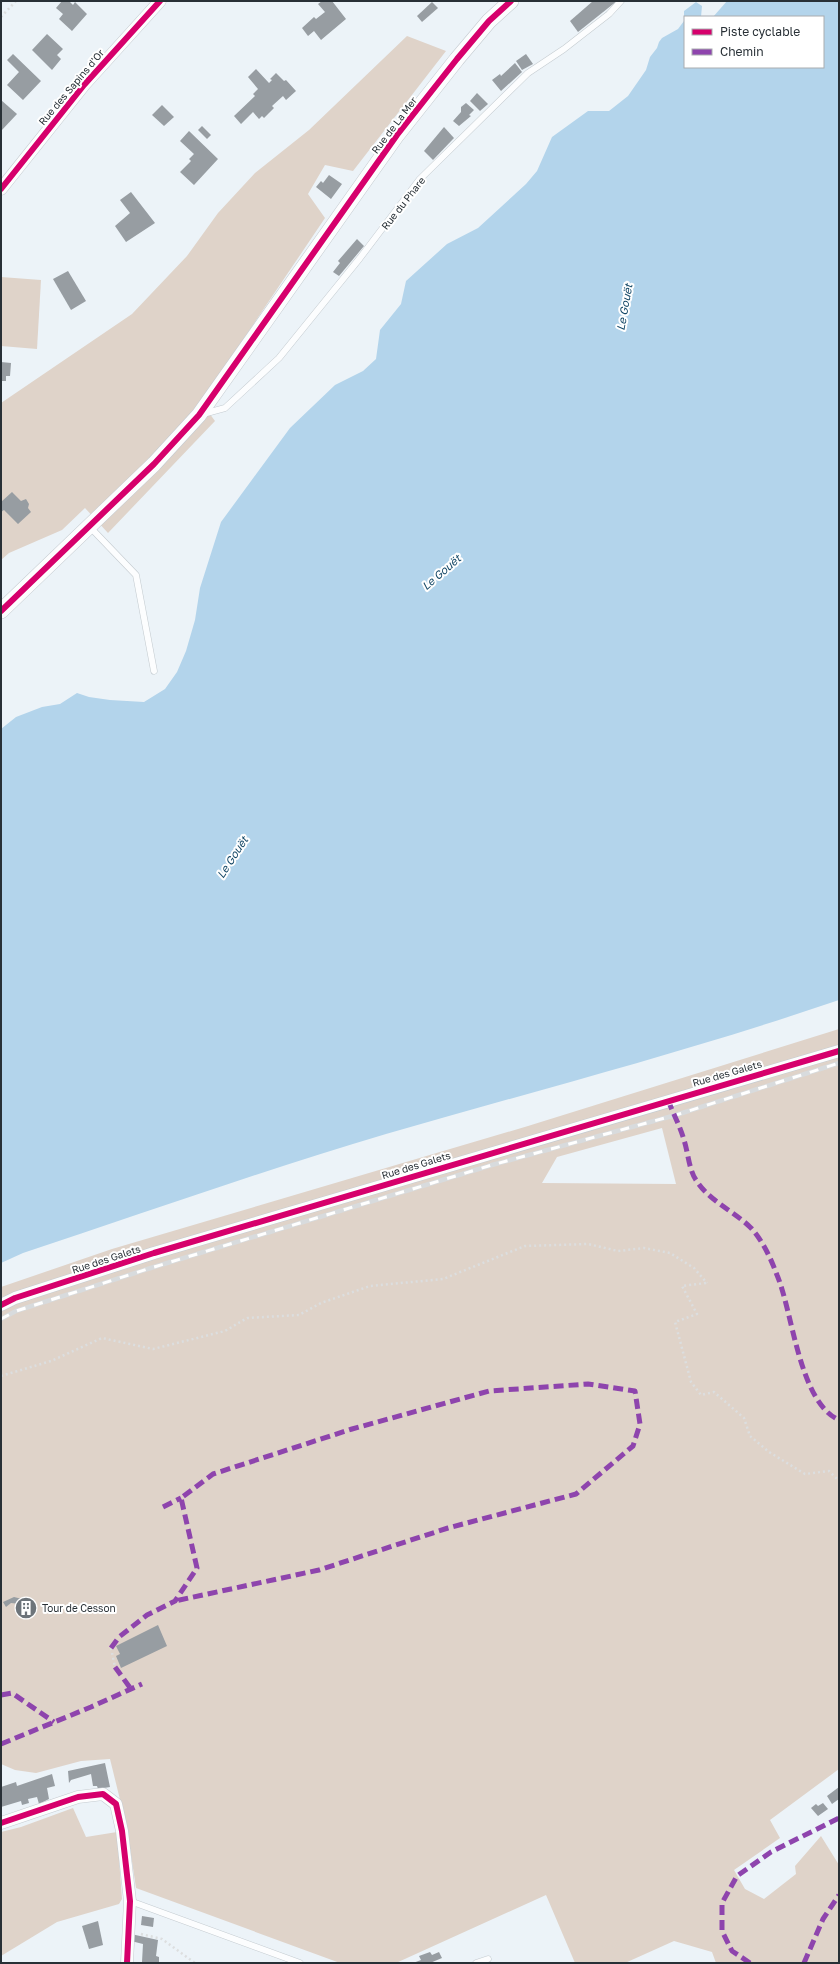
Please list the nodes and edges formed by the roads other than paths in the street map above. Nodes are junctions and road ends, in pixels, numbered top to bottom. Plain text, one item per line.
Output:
1 (160, 1) edge
2 (511, 1) edge
3 (621, 1) edge
4 (1, 189) edge
5 (199, 415) junction
6 (89, 526) junction
7 (1, 611) edge
8 (154, 671) dead end
9 (839, 1051) edge
10 (1, 1305) edge
11 (1, 1823) edge
12 (130, 1901) junction
13 (488, 1959) dead end
14 (127, 1963) edge
15 (300, 1963) edge
16 (476, 1963) edge

1 - 4 street, Rue des Sapins d'Or
2 - 5 street, Rue de La Mer
3 - 5 lane, Rue du Phare
5 - 6 street, Rue de La Mer
6 - 7 street, Rue de La Mer
6 - 8 lane
9 - 10 street, Rue des Galets
11 - 12 street
12 - 14 street
12 - 15 lane
13 - 16 lane

